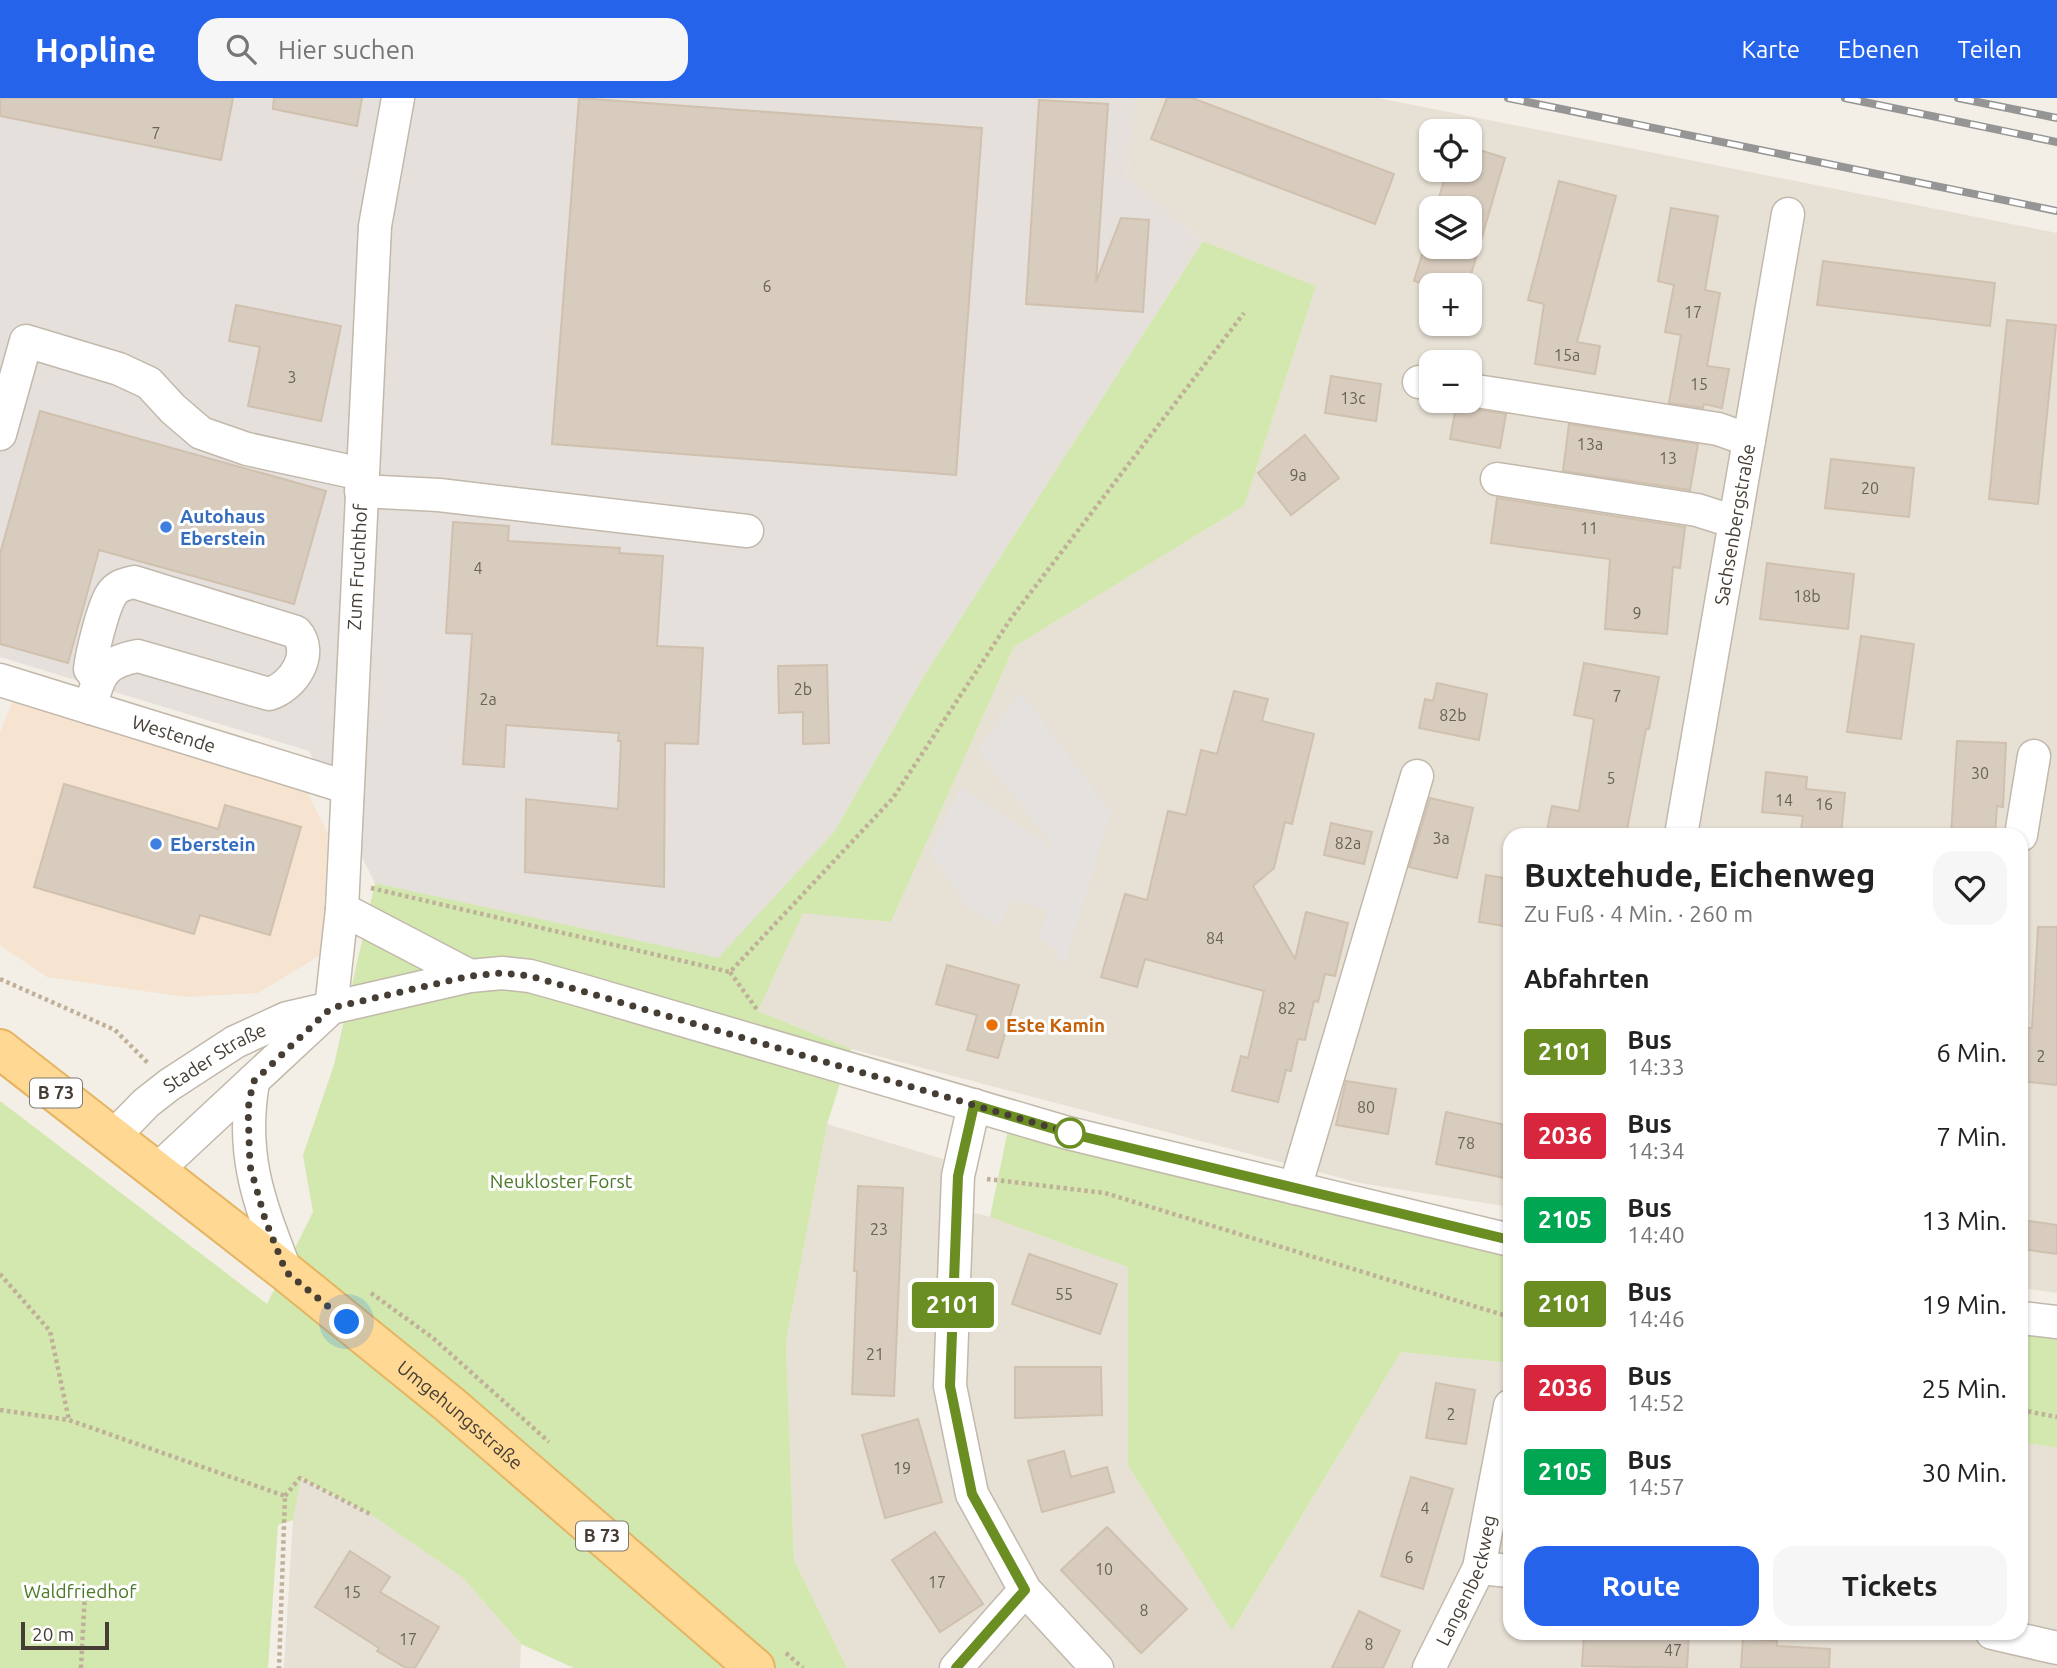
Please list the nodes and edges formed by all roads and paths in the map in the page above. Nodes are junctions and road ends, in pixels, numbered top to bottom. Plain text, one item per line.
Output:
1 (398, 98) edge
2 (1788, 214) dead end
3 (1244, 313) dead end
4 (1482, 392) edge
5 (0, 434) edge
6 (1749, 440) junction
7 (1497, 479) dead end
8 (362, 482) junction
9 (1735, 522) junction
10 (747, 531) dead end
11 (0, 680) edge
12 (94, 694) junction
13 (2034, 756) dead end
14 (1417, 776) dead end
15 (346, 787) junction
16 (1682, 828) edge
17 (2022, 828) edge
18 (343, 895) junction
19 (470, 976) junction
20 (331, 1008) junction
21 (0, 1049) edge
22 (253, 1082) junction
23 (974, 1105) junction
24 (113, 1137) junction
25 (156, 1171) junction
26 (958, 1176) junction
27 (1295, 1188) junction
28 (1503, 1238) edge
29 (286, 1272) junction
30 (0, 1274) edge
31 (1503, 1315) edge
32 (2028, 1319) edge
33 (2057, 1322) edge
34 (0, 1410) edge
35 (2028, 1411) edge
36 (2057, 1417) edge
37 (69, 1420) junction
38 (1503, 1443) edge
39 (285, 1496) junction
40 (372, 1516) dead end
41 (1479, 1568) junction
42 (1503, 1570) edge
43 (1025, 1590) junction
44 (85, 1592) dead end
45 (2022, 1640) edge
46 (2057, 1648) edge
47 (81, 1668) edge
48 (279, 1668) edge
49 (755, 1668) edge
50 (956, 1668) edge
51 (1097, 1668) edge
52 (1429, 1668) edge

1 - 8 street, Zum Fruchthof
2 - 6 street, Sachsenbergstraße
3 - 18 path
4 - 6 street
5 - 8 street
6 - 9 street, Sachsenbergstraße
7 - 9 street
8 - 10 street
8 - 15 street, Zum Fruchthof
9 - 16 street, Sachsenbergstraße
11 - 12 street, Westende
12 - 12 street
12 - 15 street, Westende
13 - 17 street
14 - 27 street
15 - 18 street, Zum Fruchthof
18 - 19 street
18 - 20 street, Zum Fruchthof
19 - 20 street, Stader Straße
19 - 23 street, Stader Straße
20 - 22 street, Stader Straße
20 - 24 street, Stader Straße
21 - 24 main road, B 73
22 - 25 street, Stader Straße
22 - 29 street, B 73
23 - 26 street
23 - 27 street, Stader Straße
24 - 25 main road, B 73
25 - 29 main road, Umgehungsstraße / B 73
26 - 31 path
26 - 43 street
27 - 28 street, Stader Straße
29 - 49 main road, Umgehungsstraße / B 73
30 - 37 path
32 - 33 street
34 - 37 path
35 - 36 path
37 - 39 path
38 - 41 street, Langenbeckweg
39 - 40 path
39 - 48 path
41 - 42 street
41 - 52 street, Langenbeckweg
43 - 50 street
43 - 51 street
44 - 47 path
45 - 46 street

